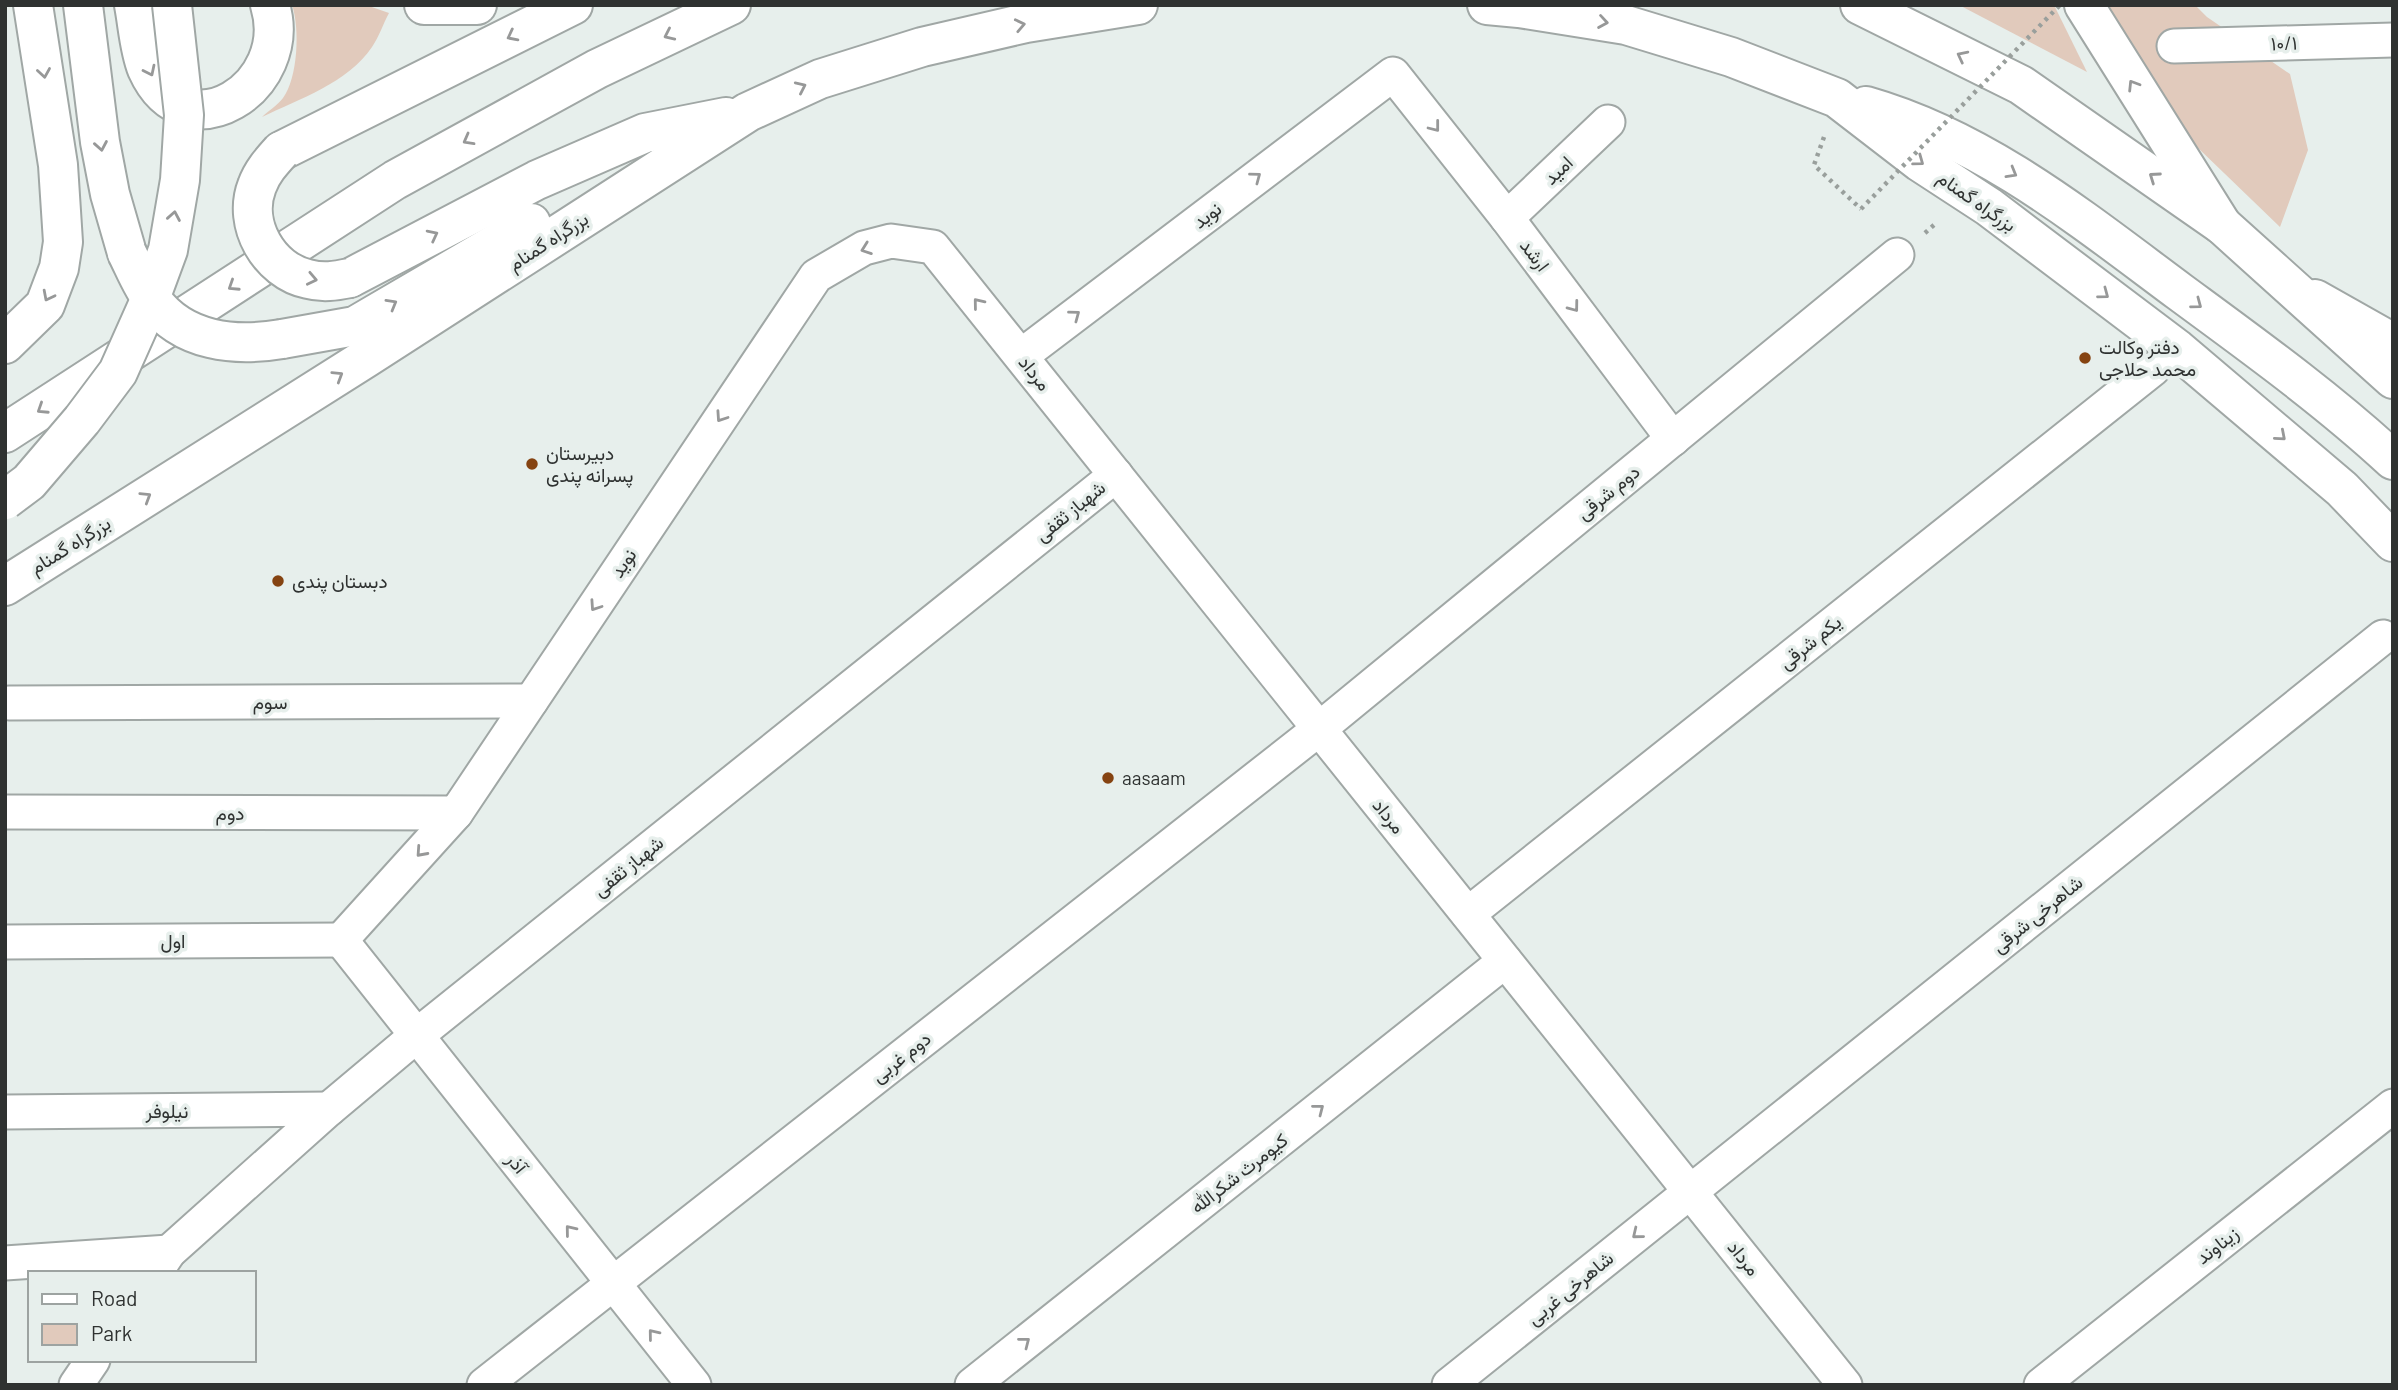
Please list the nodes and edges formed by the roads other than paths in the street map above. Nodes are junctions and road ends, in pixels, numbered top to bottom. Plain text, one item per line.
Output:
1 (33, 5) edge
2 (83, 5) edge
3 (134, 5) edge
4 (172, 5) edge
5 (270, 5) edge
6 (424, 5) edge
7 (477, 5) edge
8 (573, 5) edge
9 (731, 5) edge
10 (1138, 5) edge
11 (1487, 5) edge
12 (1860, 5) edge
13 (2084, 5) edge
14 (2393, 40) edge
15 (2174, 46) dead end
16 (1393, 74) joint
17 (1838, 98) junction
18 (748, 112) junction
19 (1608, 122) dead end
20 (1507, 218) junction
21 (2222, 225) junction
22 (933, 247) joint
23 (1897, 256) dead end
24 (2289, 284) junction
25 (2393, 343) edge
26 (5, 344) edge
27 (1021, 356) junction
28 (2153, 369) dead end
29 (2393, 379) edge
30 (5, 433) edge
31 (1673, 439) junction
32 (2393, 460) edge
33 (1116, 475) junction
34 (5, 500) edge
35 (2393, 542) edge
36 (5, 586) edge
37 (2383, 637) dead end
38 (531, 701) junction
39 (9, 703) dead end
40 (1319, 729) junction
41 (5, 812) edge
42 (456, 813) junction
43 (1468, 914) junction
44 (341, 940) junction
45 (5, 942) edge
46 (1505, 961) junction
47 (416, 1036) junction
48 (2393, 1106) edge
49 (329, 1109) junction
50 (5, 1112) edge
51 (1690, 1191) junction
52 (162, 1262) edge
53 (5, 1263) edge
54 (613, 1283) junction
55 (92, 1362) edge
56 (76, 1385) edge
57 (484, 1385) edge
58 (694, 1385) edge
59 (972, 1385) edge
60 (1449, 1385) edge
61 (1845, 1385) edge
62 (2042, 1385) edge

1 -> 26 main road
2 -> 18 main road, bridge
3 -> 5 main road
34 -> 4 main road, bridge
6 - 7 main road
8 -> 18 main road, bridge
9 -> 30 main road
18 -> 10 main road, بزرگراه گمنام
11 -> 17 main road, بزرگراه گمنام
21 -> 12 main road
21 -> 13 main road
14 - 15 street, ۱۰/۱
16 -> 20 street, ارشد
27 -> 16 street, نوید
17 -> 32 main road
17 -> 35 main road, بزرگراه گمنام
36 -> 18 main road, بزرگراه گمنام
19 - 20 street, امید
20 -> 31 street, ارشد
21 - 24 main road
27 -> 22 street, مرداد
22 -> 38 street, نوید
23 - 31 street, دوم شرقی
24 - 25 main road
24 - 29 main road
27 - 33 street, مرداد
28 - 43 street, یکم شرقی
31 - 40 street, دوم شرقی
33 - 40 street, مرداد
33 - 47 street, شهباز ثقفی
37 - 51 street, شاهرخی شرقی
38 - 39 street, سوم
38 - 42 street, نوید
40 - 43 street, مرداد
40 - 54 street, دوم غربی
41 - 42 street, دوم
42 -> 44 street, نوید
43 - 46 street, مرداد
44 - 45 street, اول
44 - 47 street, آذر
46 - 51 street, مرداد
59 -> 46 street, کیومرث شکرالله
47 - 49 street, شهباز ثقفی
54 -> 47 street, آذر
48 - 62 street, زیناوند
49 - 50 street, نیلوفر
49 - 52 street, شهباز ثقفی
51 -> 60 street, شاهرخی غربی
51 - 61 street, مرداد
52 - 53 street
54 - 57 street, دوم غربی
58 -> 54 street, آذر
55 - 56 street

